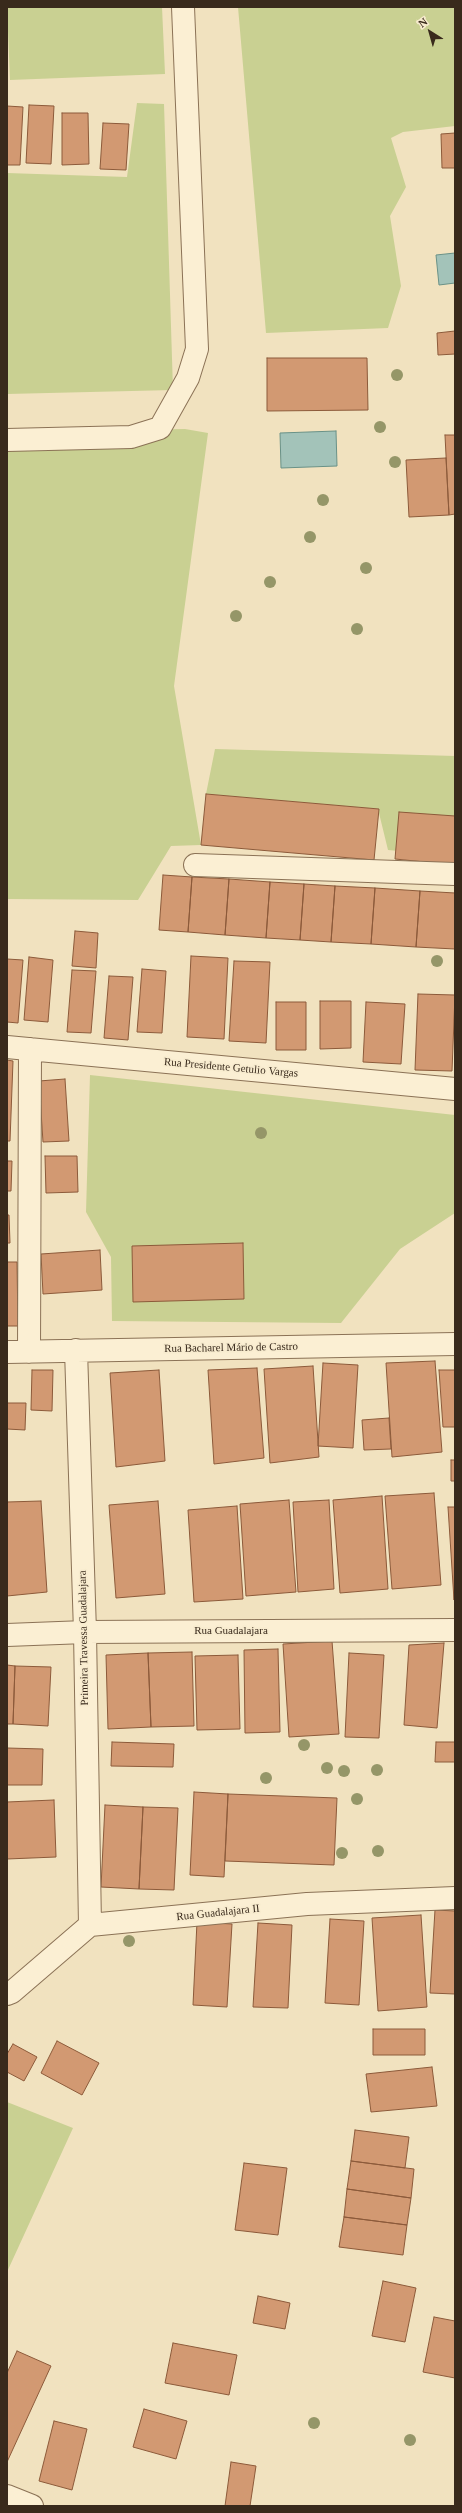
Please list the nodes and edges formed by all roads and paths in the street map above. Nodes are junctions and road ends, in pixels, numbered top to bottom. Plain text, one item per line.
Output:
1 (183, 7) edge
2 (7, 440) edge
3 (196, 865) dead end
4 (455, 874) edge
5 (7, 1047) edge
6 (30, 1049) junction
7 (455, 1089) edge
8 (455, 1344) edge
9 (76, 1350) junction
10 (7, 1352) edge
11 (29, 1352) junction
12 (455, 1630) edge
13 (85, 1632) junction
14 (7, 1635) edge
15 (455, 1898) edge
16 (90, 1925) junction
17 (7, 1994) edge
18 (7, 2496) edge
19 (32, 2506) edge

1 - 2 street
3 - 4 street
5 - 6 street, Rua Presidente Getulio Vargas
6 - 7 street, Rua Presidente Getulio Vargas
6 - 11 street
8 - 9 street, Rua Bacharel Mário de Castro
9 - 11 street, Rua Bacharel Mário de Castro
9 - 13 street, Primeira Travessa Guadalajara
10 - 11 street, Rua Bacharel Mário de Castro
12 - 13 street, Rua Guadalajara
13 - 14 street, Rua Guadalajara
13 - 16 street, Primeira Travessa Guadalajara
15 - 16 street, Rua Guadalajara II
16 - 17 street
18 - 19 street

